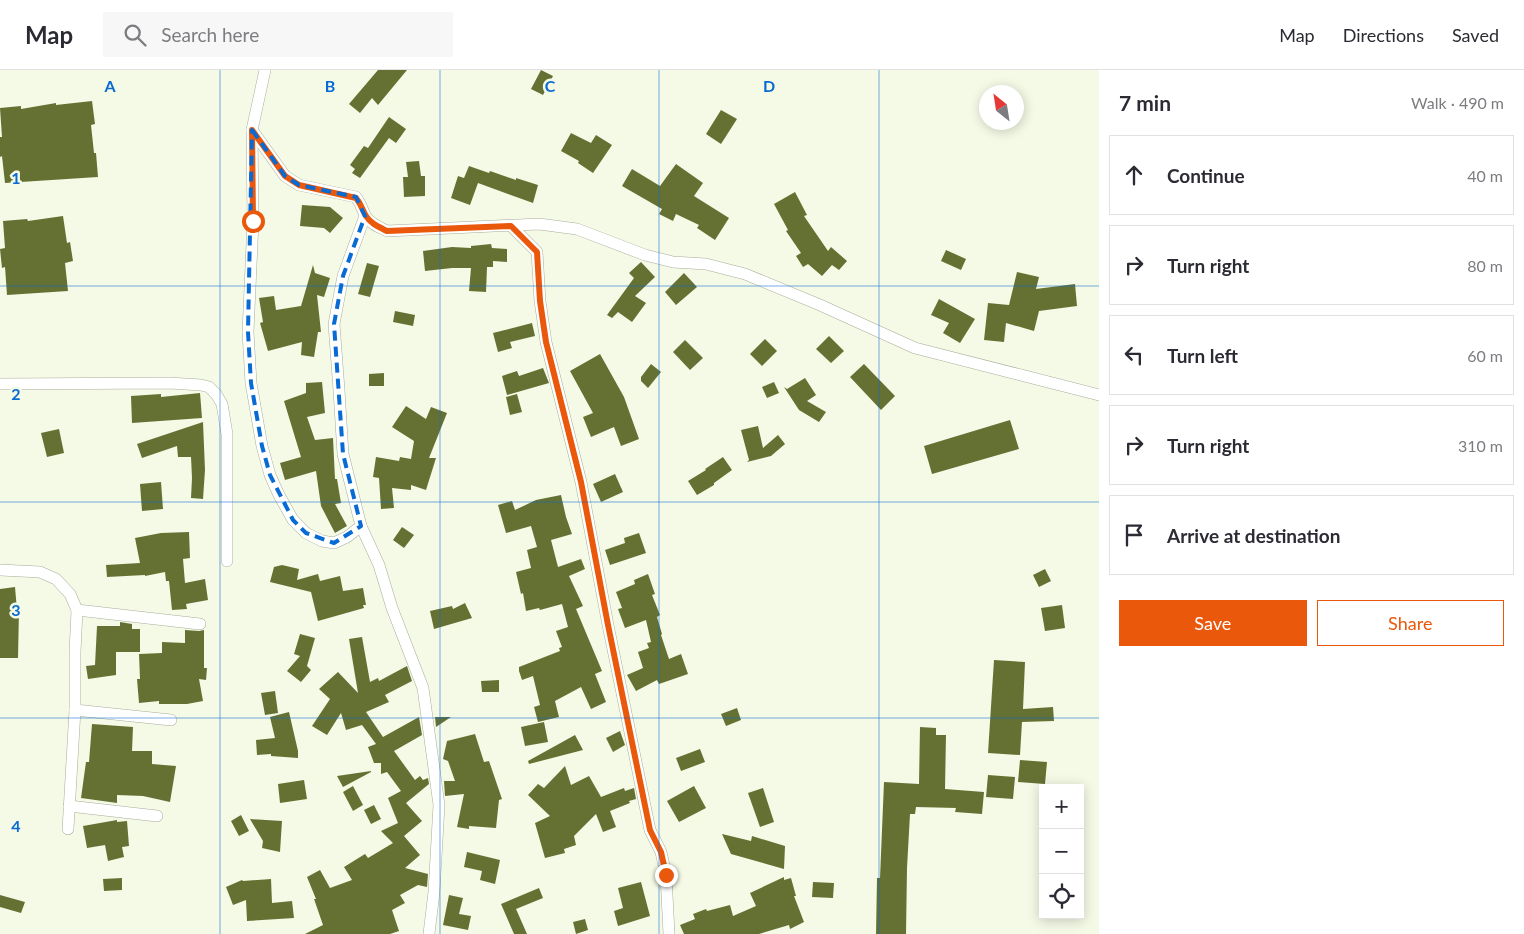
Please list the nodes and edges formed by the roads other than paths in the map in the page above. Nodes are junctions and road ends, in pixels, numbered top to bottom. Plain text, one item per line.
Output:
1 (266, 70) edge
2 (252, 130) junction
3 (366, 216) junction
4 (511, 226) junction
5 (0, 384) edge
6 (1099, 396) edge
7 (361, 526) junction
8 (226, 561) dead end
9 (0, 570) edge
10 (77, 610) junction
11 (200, 624) dead end
12 (74, 710) junction
13 (171, 720) dead end
14 (69, 806) junction
15 (156, 816) dead end
16 (68, 829) dead end
17 (429, 934) edge
18 (669, 934) edge

1 - 2 street
2 - 3 street
2 - 7 street
3 - 4 street
3 - 7 street
4 - 6 street
4 - 18 street
5 - 8 street
7 - 17 street
9 - 10 street
10 - 11 street
10 - 12 street
12 - 13 street
12 - 14 street
14 - 15 street
14 - 16 street

